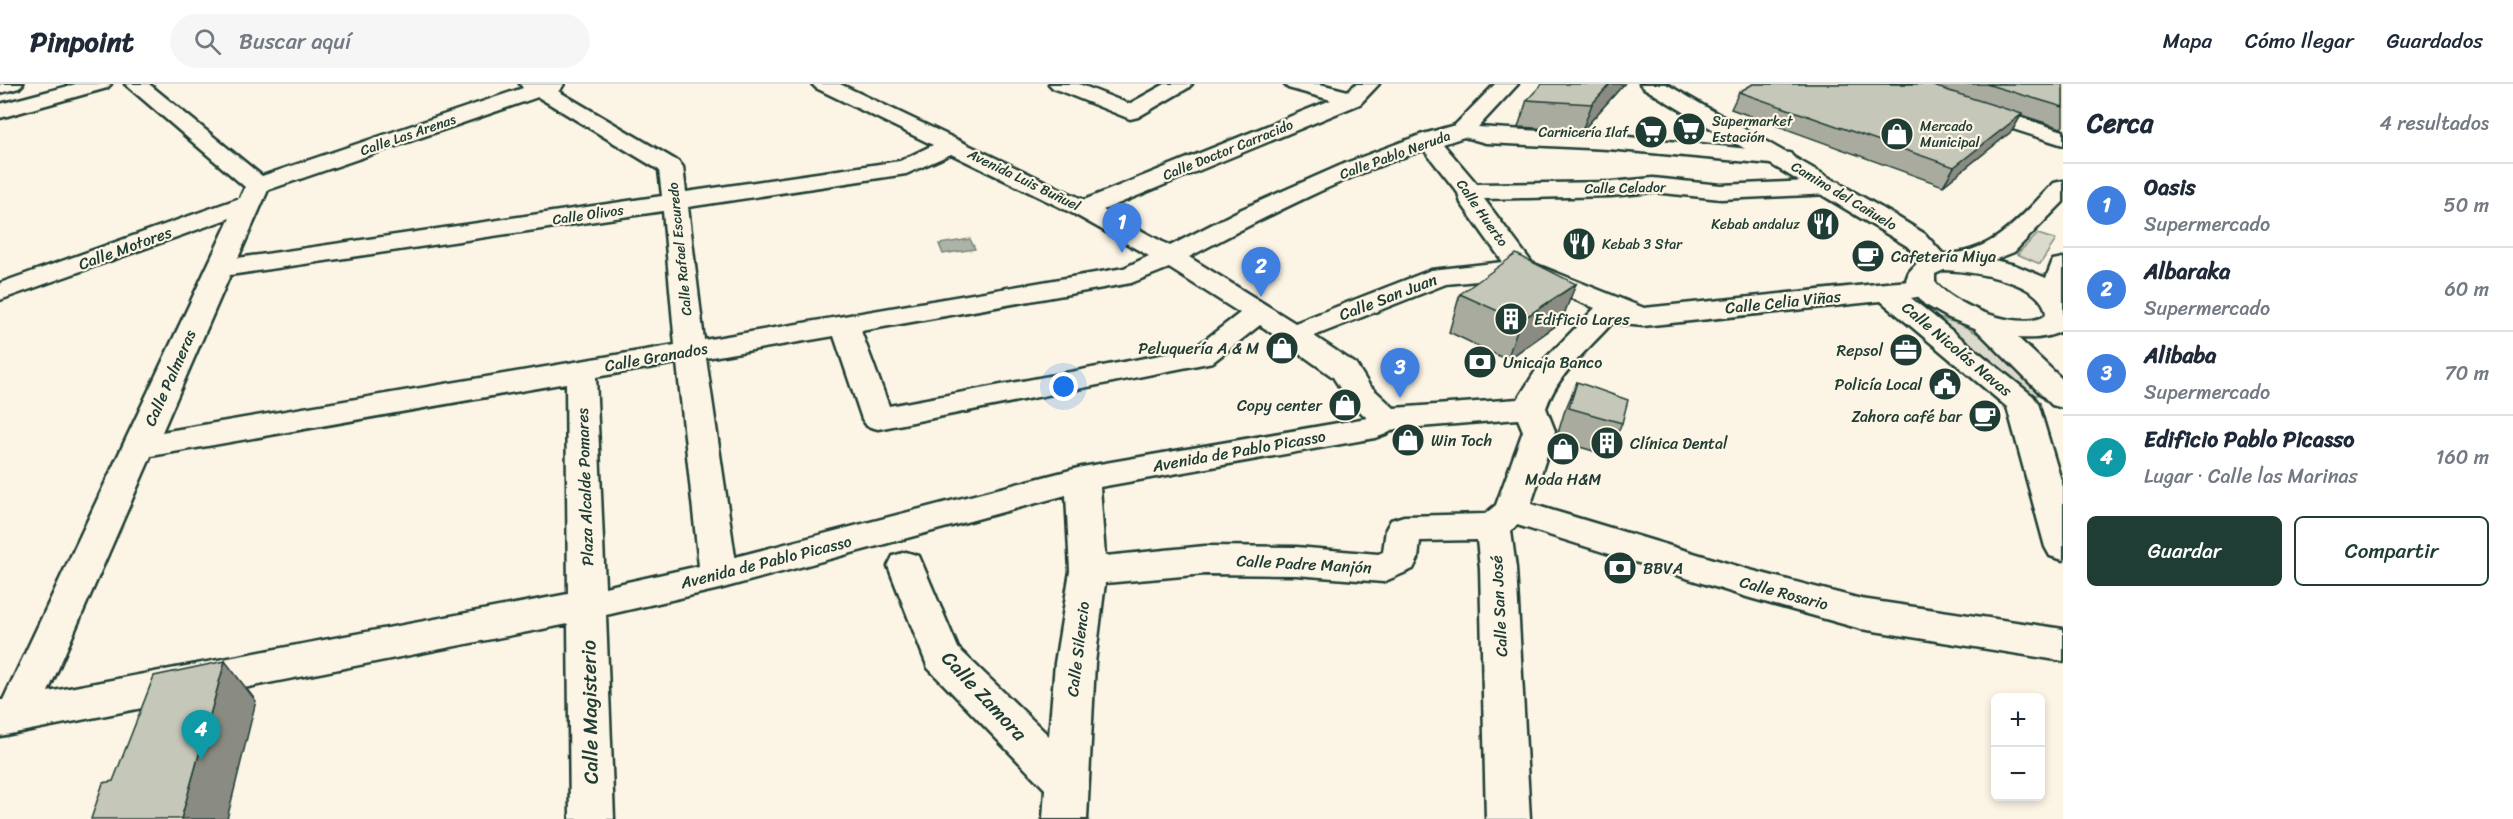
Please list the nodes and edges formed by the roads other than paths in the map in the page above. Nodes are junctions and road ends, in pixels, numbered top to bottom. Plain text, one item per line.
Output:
1 (12, 84) edge
2 (100, 84) edge
3 (136, 84) edge
4 (822, 84) edge
5 (1060, 84) edge
6 (1181, 84) edge
7 (1295, 84) edge
8 (1507, 84) edge
9 (1651, 84) edge
10 (1892, 84) edge
11 (543, 86) edge
12 (0, 87) edge
13 (1360, 92) edge
14 (0, 111) edge
15 (1463, 130) junction
16 (2063, 138) edge
17 (1428, 140) junction
18 (952, 145) junction
19 (1728, 154) junction
20 (1782, 158) junction
21 (1831, 187) junction
22 (2063, 188) edge
23 (1780, 189) junction
24 (1470, 192) junction
25 (253, 194) junction
26 (675, 202) junction
27 (1083, 209) junction
28 (1170, 257) junction
29 (2063, 266) edge
30 (219, 269) junction
31 (1522, 270) junction
32 (1941, 271) junction
33 (1886, 291) junction
34 (0, 292) edge
35 (1259, 312) junction
36 (1643, 317) junction
37 (1986, 322) junction
38 (2057, 323) edge
39 (844, 324) junction
40 (1293, 334) junction
41 (690, 351) junction
42 (581, 370) junction
43 (2063, 398) edge
44 (1530, 408) junction
45 (1387, 419) junction
46 (138, 447) junction
47 (1082, 479) junction
48 (1502, 519) junction
49 (2063, 547) edge
50 (906, 566) dead end
51 (1088, 571) junction
52 (719, 575) junction
53 (588, 605) junction
54 (2063, 645) edge
55 (176, 684) junction
56 (8, 716) edge
57 (161, 725) edge
58 (1065, 800) edge
59 (592, 819) edge
60 (1508, 819) edge

1 - 12 street
2 - 14 street
3 - 25 street
4 - 18 street, Avenida Luis Buñuel
5 - 6 street
7 - 13 street
8 - 15 street
9 - 20 street, Camino del Cañuelo
10 - 16 street
11 - 25 street, Calle Las Arenas
11 - 26 street, Calle Rafael Escuredo
13 - 27 street, Calle Doctor Carracido
15 - 17 street, Calle Pablo Neruda
15 - 19 street, Calle Pablo Neruda
17 - 24 street, Calle Huerto
17 - 28 street, Calle Pablo Neruda
18 - 26 street, Calle Olivos
18 - 27 street, Avenida Luis Buñuel
19 - 20 street, Calle Pablo Neruda
19 - 23 street
20 - 21 street, Camino del Cañuelo
21 - 23 street, Calle Celador
21 - 32 street, Camino del Cañuelo
22 - 32 street
23 - 24 street, Calle Celador
24 - 31 street, Calle Huerto
25 - 30 street, Calle Palmeras
25 - 34 street, Calle Motores
26 - 30 street, Calle Olivos
26 - 41 street, Calle Rafael Escuredo
27 - 28 street, Avenida Luis Buñuel
28 - 35 street, Avenida Luis Buñuel
28 - 39 street, Calle Granados
29 - 38 street
30 - 46 street, Calle Palmeras
31 - 36 street
31 - 40 street, Calle San Juan
32 - 33 street, Calle Celia Viñas
32 - 37 street, Camino del Cañuelo
32 - 38 street
33 - 36 street, Calle Celia Viñas
33 - 49 street, Calle Nicolás Navas
35 - 39 street
35 - 40 street, Avenida Luis Buñuel
36 - 44 street, Calle Celia Viñas
37 - 38 street
37 - 43 street
39 - 41 street, Calle Granados
40 - 45 street, Avenida Luis Buñuel
41 - 42 street, Calle Granados
41 - 52 street
42 - 46 street, Calle Granados
42 - 53 street, Plaza Alcalde Pomares
44 - 45 street, Avenida de Pablo Picasso
44 - 48 street, Calle San José
45 - 47 street, Avenida de Pablo Picasso
46 - 56 street, Calle Palmeras
47 - 51 street, Calle Silencio
47 - 52 street, Avenida de Pablo Picasso
48 - 51 street, Calle Padre Manjón
48 - 54 street, Calle Rosario
48 - 60 street, Calle San José
50 - 58 street, Calle Zamora
51 - 58 street, Calle Silencio
52 - 53 street, Avenida de Pablo Picasso
53 - 55 street, Avenida de Pablo Picasso
53 - 59 street, Calle Magisterio
55 - 56 street, Avenida de Pablo Picasso
55 - 57 street

